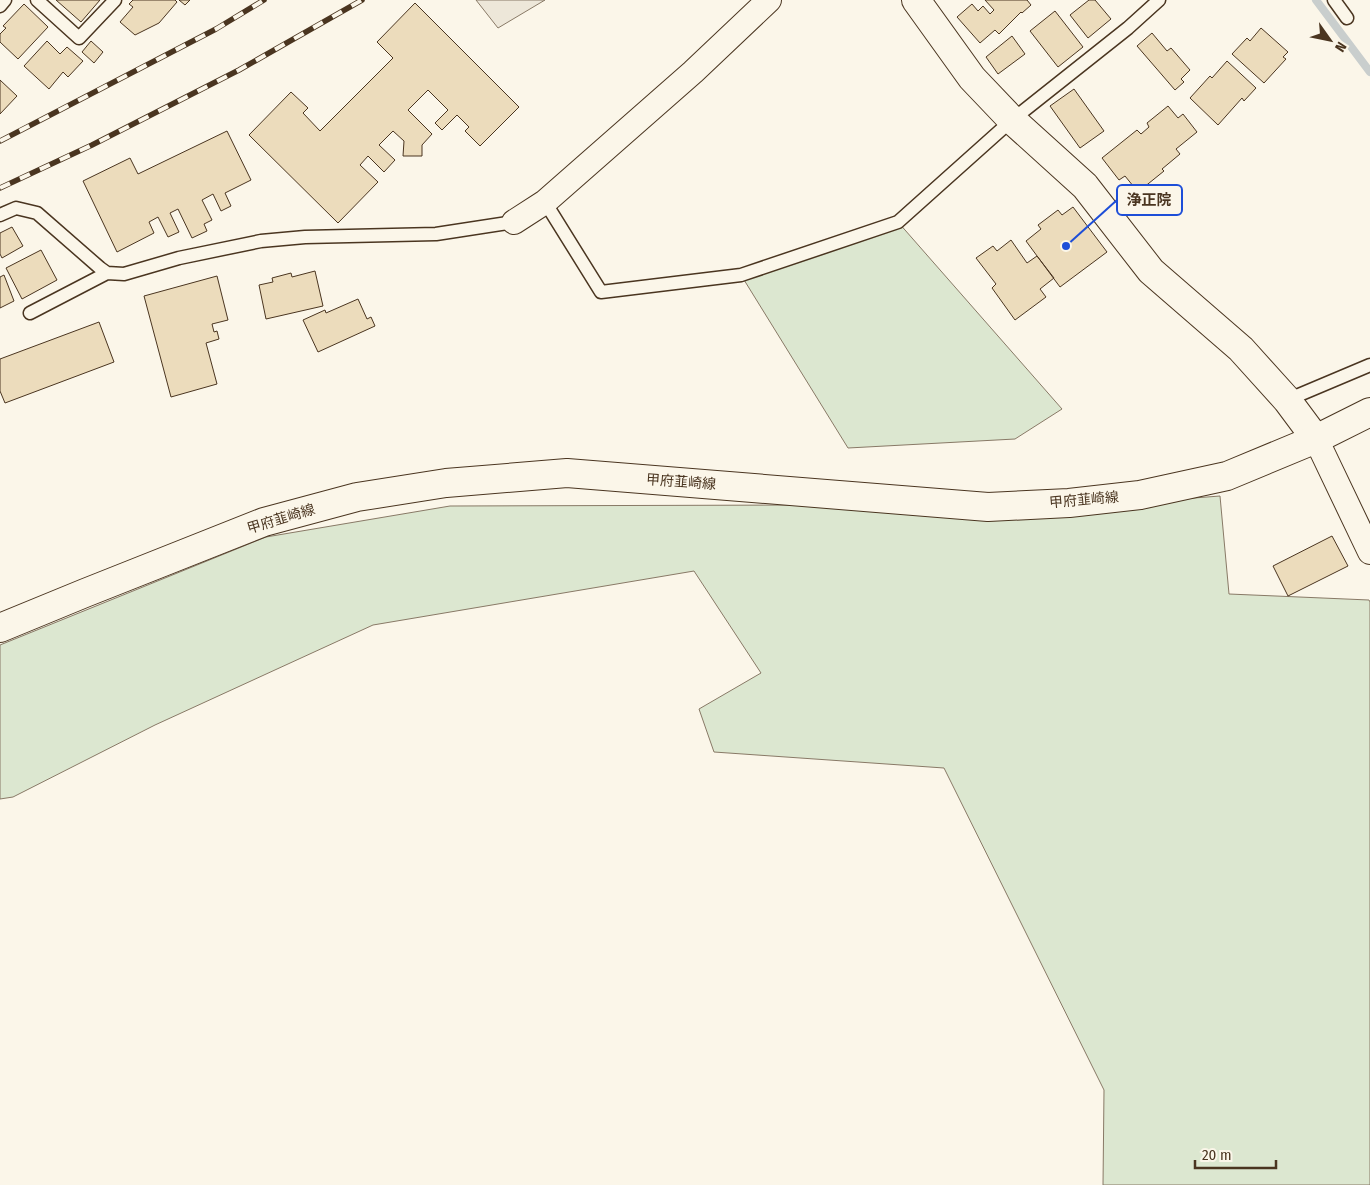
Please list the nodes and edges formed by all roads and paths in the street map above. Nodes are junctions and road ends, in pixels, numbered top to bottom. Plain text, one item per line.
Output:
1 (5, 0) edge
2 (37, 0) edge
3 (115, 0) edge
4 (769, 0) edge
5 (916, 0) edge
6 (1159, 0) edge
7 (1334, 0) edge
8 (0, 6) edge
9 (1347, 18) dead end
10 (1012, 120) junction
11 (545, 202) junction
12 (0, 216) edge
13 (514, 222) joint
14 (107, 273) junction
15 (30, 313) dead end
16 (1370, 365) edge
17 (1287, 400) junction
18 (1370, 412) edge
19 (1316, 439) junction
20 (1370, 552) edge
21 (0, 628) edge

1 - 8 lane
2 - 3 lane
4 - 11 street
5 - 10 main road
6 - 10 lane
7 - 9 lane
10 - 11 lane
10 - 17 main road
11 - 13 street
12 - 14 lane
13 - 14 lane
14 - 15 lane
16 - 17 lane
17 - 19 main road
18 - 19 main road, 甲府韮崎線
19 - 20 street
19 - 21 main road, 甲府韮崎線

